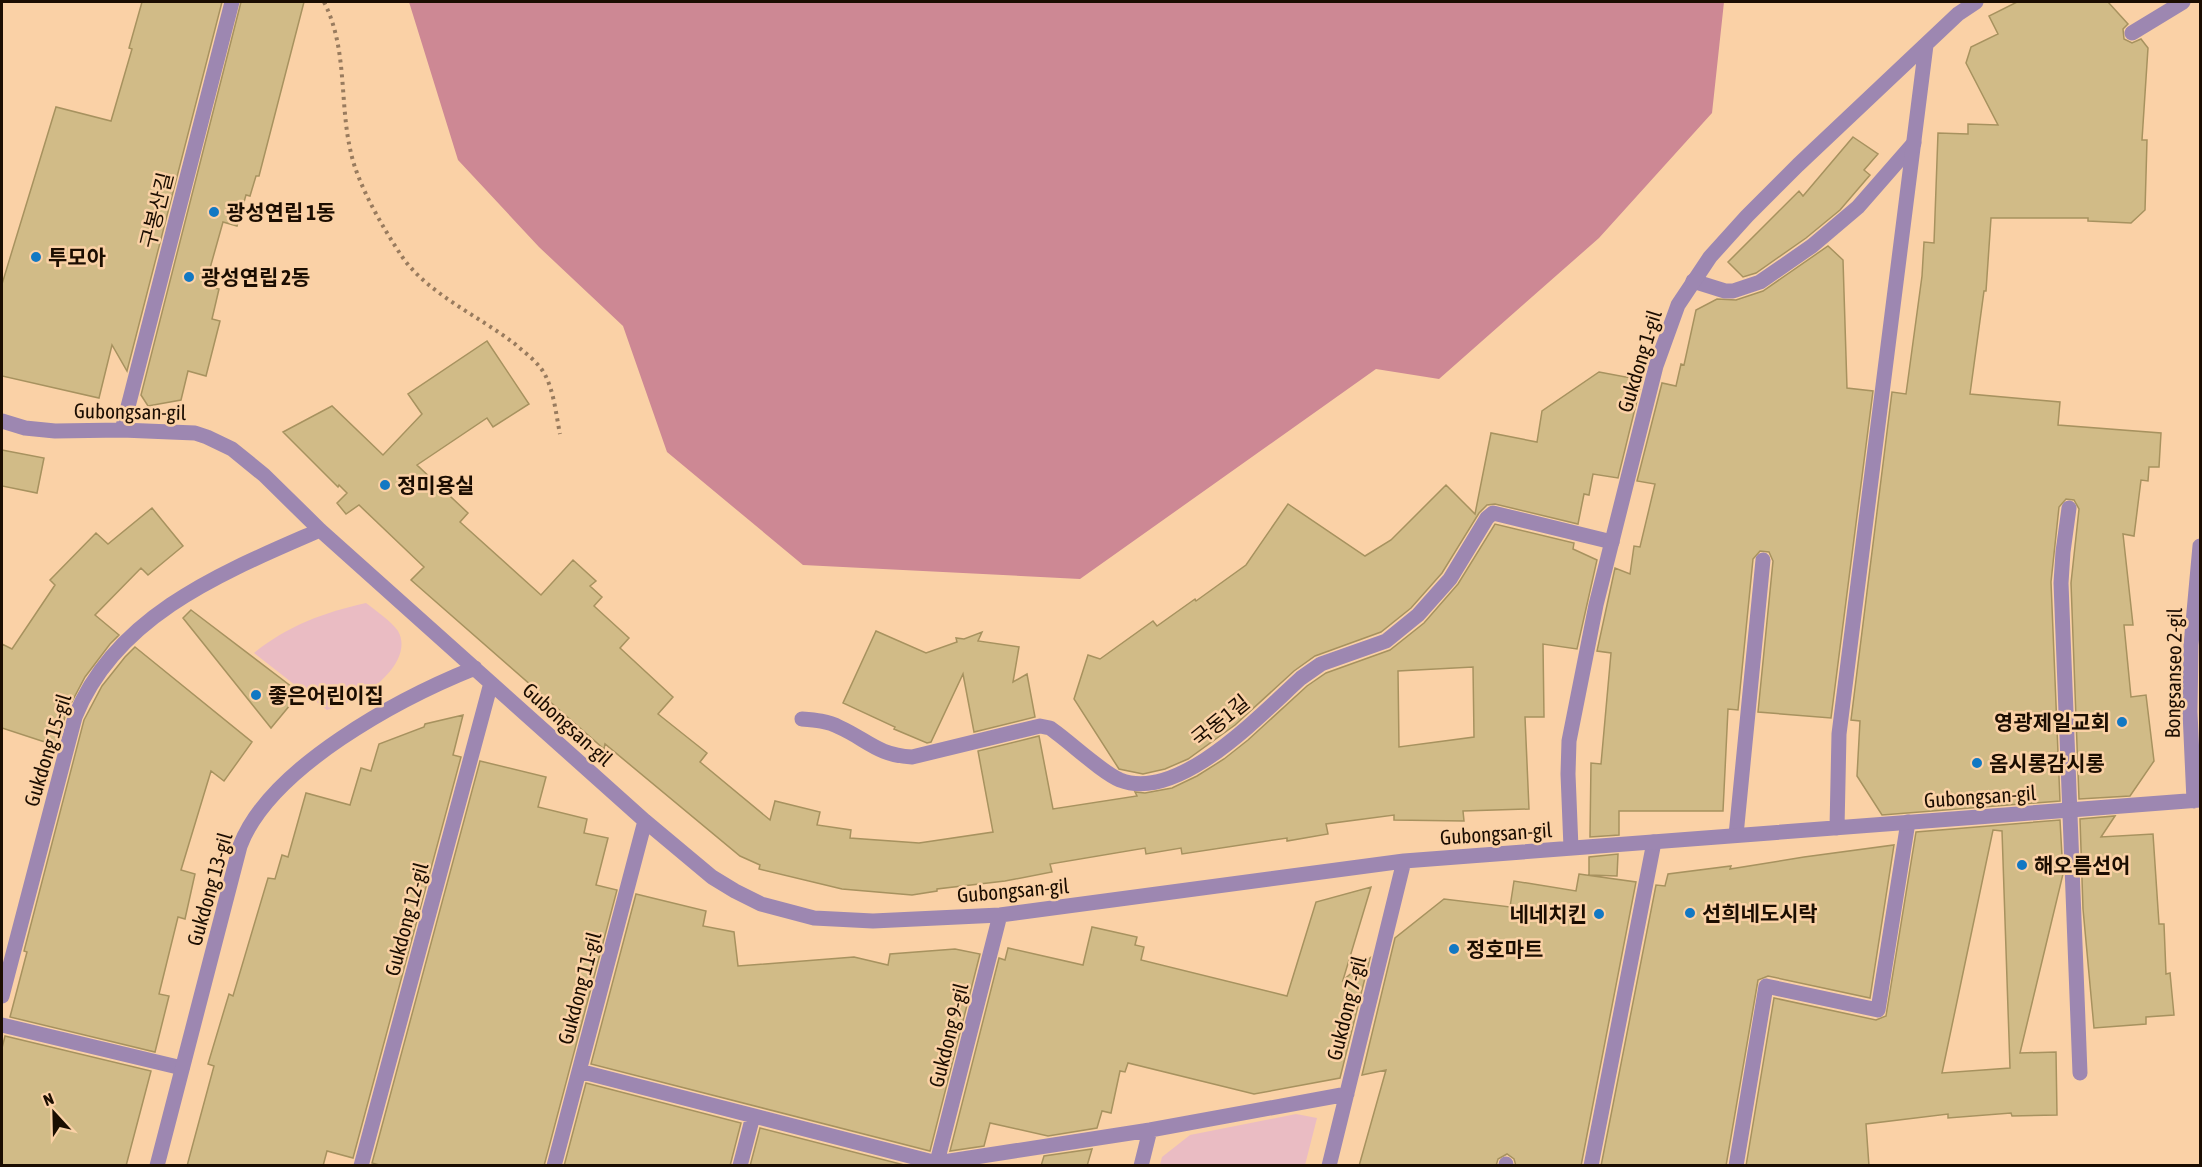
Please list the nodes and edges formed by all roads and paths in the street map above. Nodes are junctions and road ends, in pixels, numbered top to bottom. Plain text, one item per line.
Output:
1 (232, 2) edge
2 (324, 2) edge
3 (1976, 2) edge
4 (2183, 2) edge
5 (1959, 8) edge
6 (2132, 33) dead end
7 (1926, 45) junction
8 (1914, 143) junction
9 (1693, 281) junction
10 (2, 421) edge
11 (122, 430) junction
12 (560, 434) dead end
13 (2069, 508) dead end
14 (320, 530) junction
15 (1612, 542) junction
16 (2200, 546) edge
17 (1763, 560) dead end
18 (475, 668) junction
19 (491, 682) junction
20 (802, 719) dead end
21 (2197, 800) edge
22 (2069, 810) junction
23 (645, 821) junction
24 (1908, 822) junction
25 (1837, 828) junction
26 (1736, 836) junction
27 (1654, 842) junction
28 (1570, 848) junction
29 (1404, 861) junction
30 (1000, 915) junction
31 (2, 996) edge
32 (2, 1025) edge
33 (182, 1068) junction
34 (579, 1071) junction
35 (2080, 1073) dead end
36 (1347, 1094) junction
37 (753, 1116) junction
38 (1150, 1130) junction
39 (937, 1164) edge
40 (157, 1166) edge
41 (361, 1166) edge
42 (554, 1166) edge
43 (740, 1166) edge
44 (1141, 1166) edge
45 (1329, 1166) edge
46 (1591, 1166) edge
47 (1736, 1166) edge

1 - 11 street, 구봉산길
2 - 12 path
3 - 5 street, Gukdong 1-gil
4 - 6 street
5 - 7 street, Gukdong 1-gil
7 - 8 street
7 - 9 street, Gukdong 1-gil
8 - 9 street
8 - 25 street
9 - 15 street, Gukdong 1-gil
10 - 11 street, Gubongsan-gil
11 - 14 street, Gubongsan-gil
13 - 22 street
14 - 18 street, Gubongsan-gil
14 - 31 street, Gukdong 15-gil
15 - 20 street, 국동1길
15 - 28 street, Gukdong 1-gil
16 - 21 street, Bongsanseo 2-gil
17 - 26 street
18 - 19 street, Gubongsan-gil
18 - 33 street, Gukdong 13-gil
19 - 23 street, Gubongsan-gil
19 - 41 street, Gukdong 12-gil
21 - 22 street, Gubongsan-gil
22 - 24 street, Gubongsan-gil
22 - 35 street
23 - 30 street, Gubongsan-gil
23 - 34 street, Gukdong 11-gil
24 - 25 street, Gubongsan-gil
24 - 47 street
25 - 26 street, Gubongsan-gil
26 - 27 street, Gubongsan-gil
27 - 28 street, Gubongsan-gil
27 - 46 street
28 - 29 street, Gubongsan-gil
29 - 30 street, Gubongsan-gil
29 - 36 street, Gukdong 7-gil
30 - 39 street, Gukdong 9-gil
32 - 33 street
33 - 40 street, Gukdong 13-gil
34 - 37 street
34 - 42 street, Gukdong 11-gil
36 - 38 street
36 - 45 street, Gukdong 7-gil
37 - 39 street
37 - 43 street
38 - 39 street
38 - 44 street

